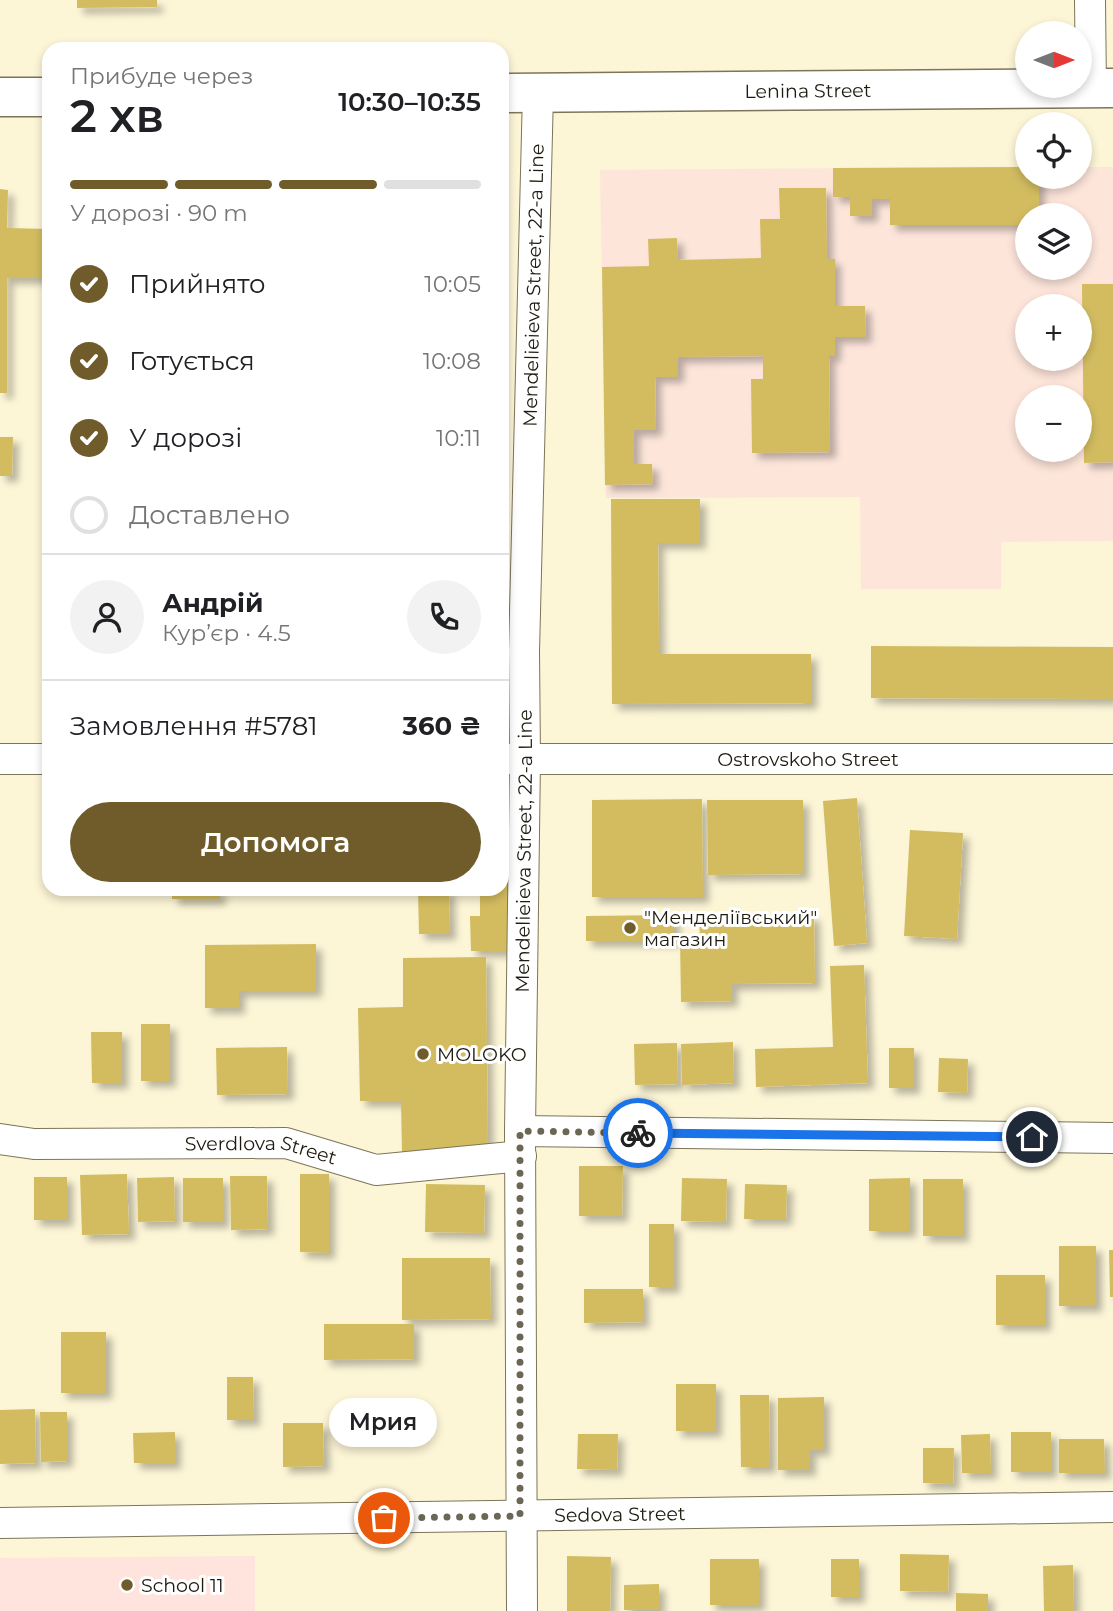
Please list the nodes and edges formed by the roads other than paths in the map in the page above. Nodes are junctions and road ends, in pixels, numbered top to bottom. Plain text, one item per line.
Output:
1 (1090, 0) edge
2 (1102, 89) edge
3 (520, 93) edge
4 (0, 97) edge
5 (42, 97) edge
6 (513, 652) edge
7 (0, 759) edge
8 (42, 759) edge
9 (514, 759) edge
10 (1113, 759) edge
11 (1113, 1138) edge
12 (0, 1139) edge
13 (521, 1144) junction
14 (1113, 1507) edge
15 (520, 1516) junction
16 (0, 1523) edge
17 (522, 1611) edge

1 - 2 street
2 - 3 main road, Lenina Street
3 - 6 street, Mendelieieva Street, 22-a Line
4 - 5 main road
6 - 9 street, Mendelieieva Street, 22-a Line
7 - 8 street
9 - 10 street, Ostrovskoho Street
9 - 13 street, Mendelieieva Street, 22-a Line
11 - 13 street, Sverdlova Street
12 - 13 street, Sverdlova Street
13 - 15 street, Mendelieieva Street, 22-a Line
14 - 15 street, Sedova Street
15 - 16 street, Sedova Street
15 - 17 street, Mendelieieva Street, 22-a Line

